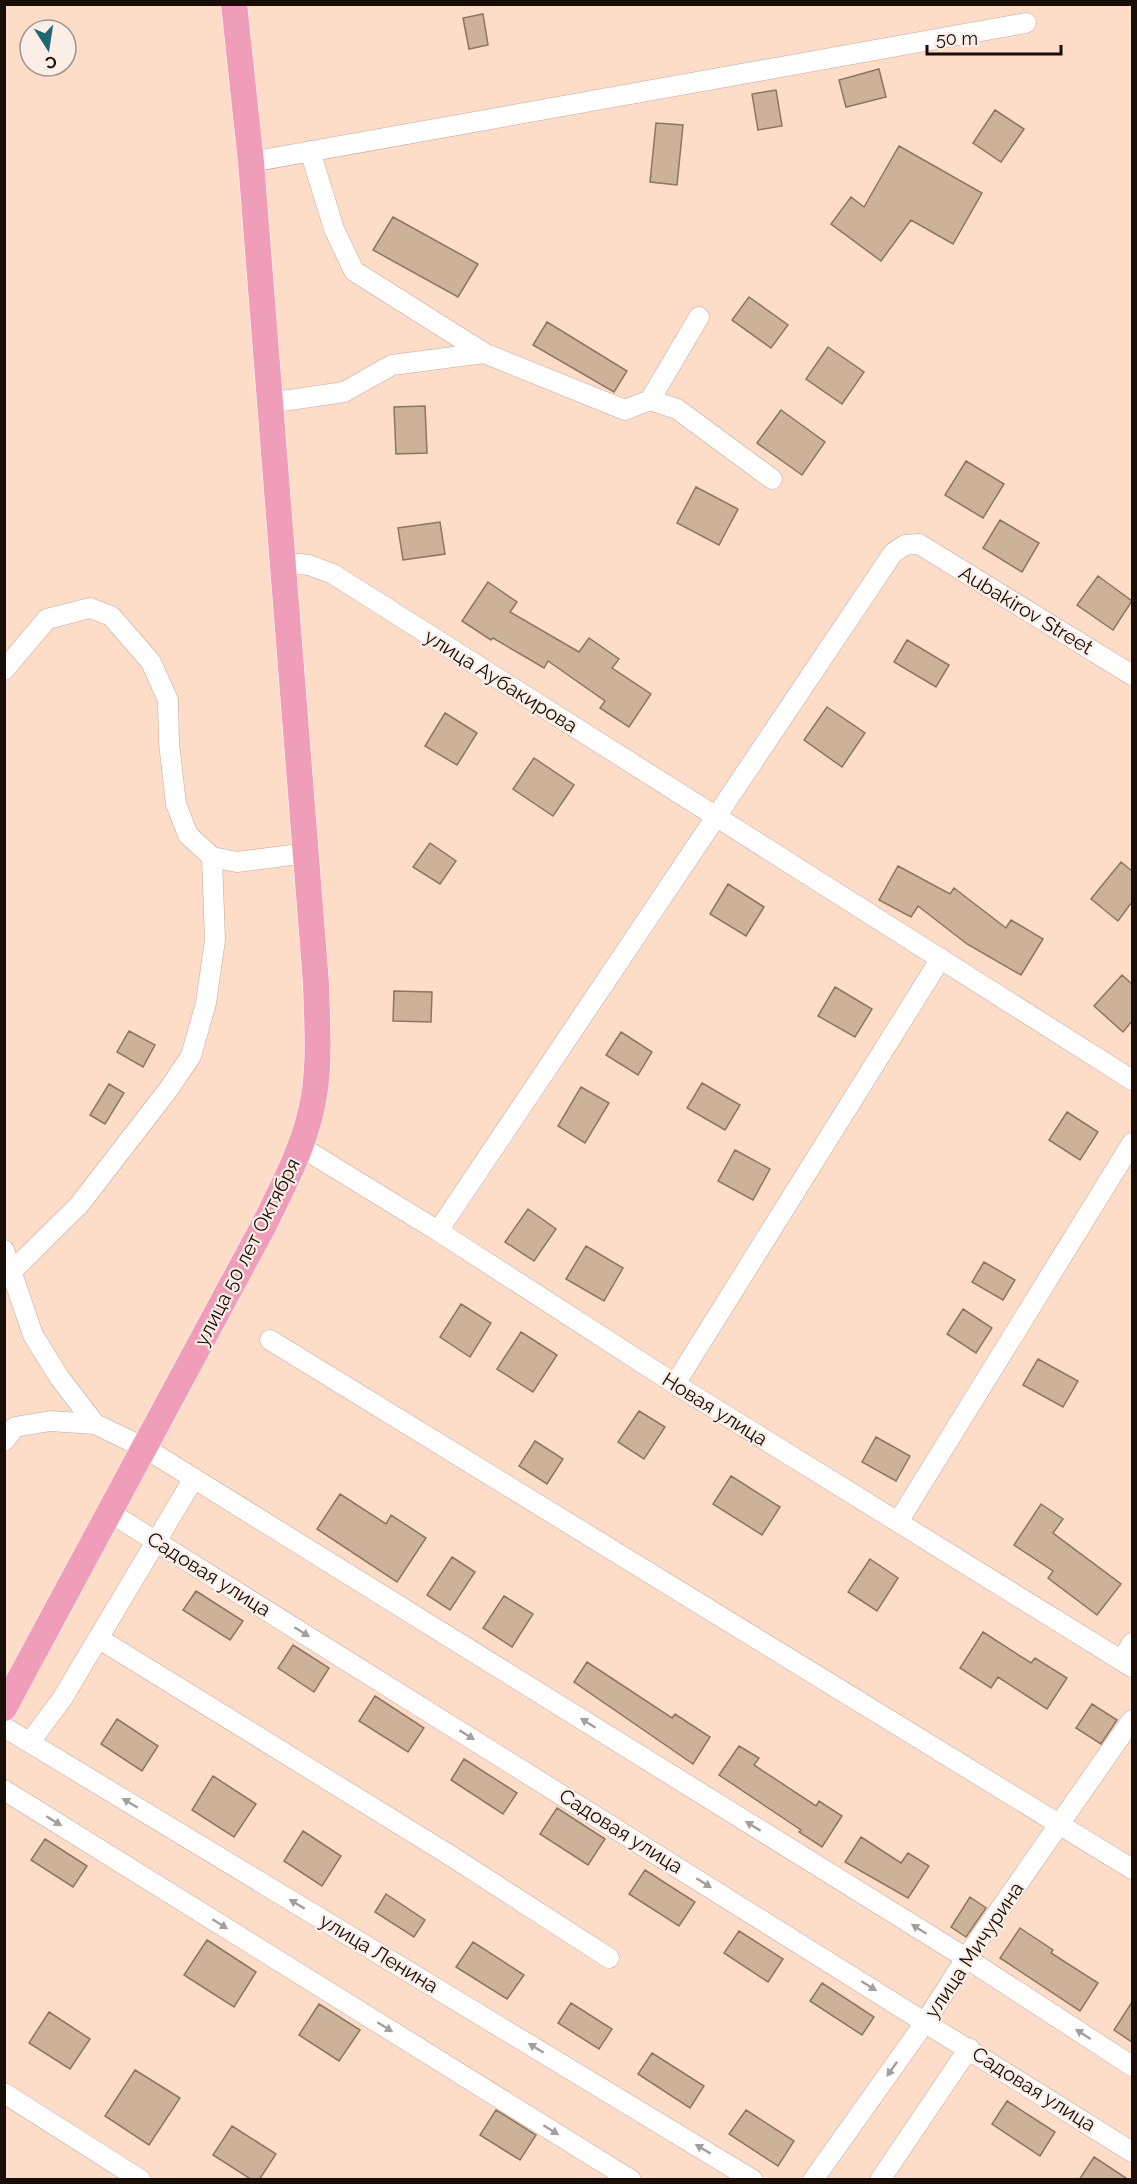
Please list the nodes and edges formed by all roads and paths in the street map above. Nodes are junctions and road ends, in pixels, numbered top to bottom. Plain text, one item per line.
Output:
1 (234, 4) edge
2 (1026, 23) dead end
3 (310, 151) junction
4 (251, 162) junction
5 (699, 317) dead end
6 (484, 353) junction
7 (650, 400) junction
8 (269, 403) junction
9 (772, 479) dead end
10 (281, 562) junction
11 (4, 670) edge
12 (1132, 675) edge
13 (715, 816) junction
14 (307, 853) junction
15 (212, 857) junction
16 (940, 958) junction
17 (1132, 1080) edge
18 (1132, 1143) edge
19 (301, 1147) junction
20 (438, 1231) junction
21 (4, 1250) edge
22 (8, 1274) edge
23 (270, 1340) dead end
24 (675, 1384) junction
25 (95, 1424) junction
26 (4, 1441) edge
27 (145, 1448) junction
28 (194, 1478) junction
29 (109, 1512) junction
30 (898, 1522) junction
31 (155, 1540) junction
32 (98, 1638) junction
33 (1132, 1643) edge
34 (1127, 1663) edge
35 (6, 1701) edge
36 (1132, 1720) edge
37 (4, 1727) edge
38 (30, 1742) junction
39 (4, 1790) edge
40 (1061, 1824) junction
41 (1132, 1869) edge
42 (609, 1958) dead end
43 (966, 1958) junction
44 (926, 2021) junction
45 (969, 2048) junction
46 (1132, 2066) edge
47 (4, 2093) edge
48 (1132, 2152) edge
49 (141, 2180) edge
50 (631, 2180) edge
51 (753, 2180) edge
52 (813, 2180) edge
53 (880, 2180) edge

1 - 4 main road, улица 50 лет Октября
2 - 3 street
3 - 4 street
3 - 6 street
4 - 8 main road, улица 50 лет Октября
5 - 7 street
6 - 7 street
6 - 8 street
7 - 9 street
8 - 10 main road, улица 50 лет Октября
10 - 13 street, улица Аубакирова
10 - 14 main road, улица 50 лет Октября
11 - 15 street
12 - 13 street, Aubakirov Street
13 - 16 street, улица Аубакирова
13 - 20 street
14 - 15 street
14 - 19 main road, улица 50 лет Октября
15 - 22 street
16 - 17 street, улица Аубакирова
16 - 24 street
18 - 30 street
19 - 20 street, Новая улица
19 - 27 main road, улица 50 лет Октября
20 - 24 street, Новая улица
21 - 22 street
22 - 25 street
23 - 40 street
24 - 30 street, Новая улица
25 - 26 street
25 - 27 street
27 - 28 street
27 - 29 main road, улица 50 лет Октября
28 - 31 street
43 -> 28 street
29 - 31 street, Садовая улица
29 - 35 main road, улица 50 лет Октября
30 - 34 street, Новая улица
31 - 32 street
31 -> 44 street, Садовая улица
32 - 38 street
32 - 42 street
33 - 34 street
36 - 40 street, улица Мичурина
37 - 38 street, улица Ленина
51 -> 38 street, улица Ленина
39 -> 50 street
40 - 41 street
40 - 43 street, улица Мичурина
43 - 44 street, улица Мичурина
46 -> 43 street
44 - 45 street, Садовая улица
44 -> 52 street, улица Мичурина
45 - 48 street, Садовая улица
45 - 53 street
47 - 49 street

